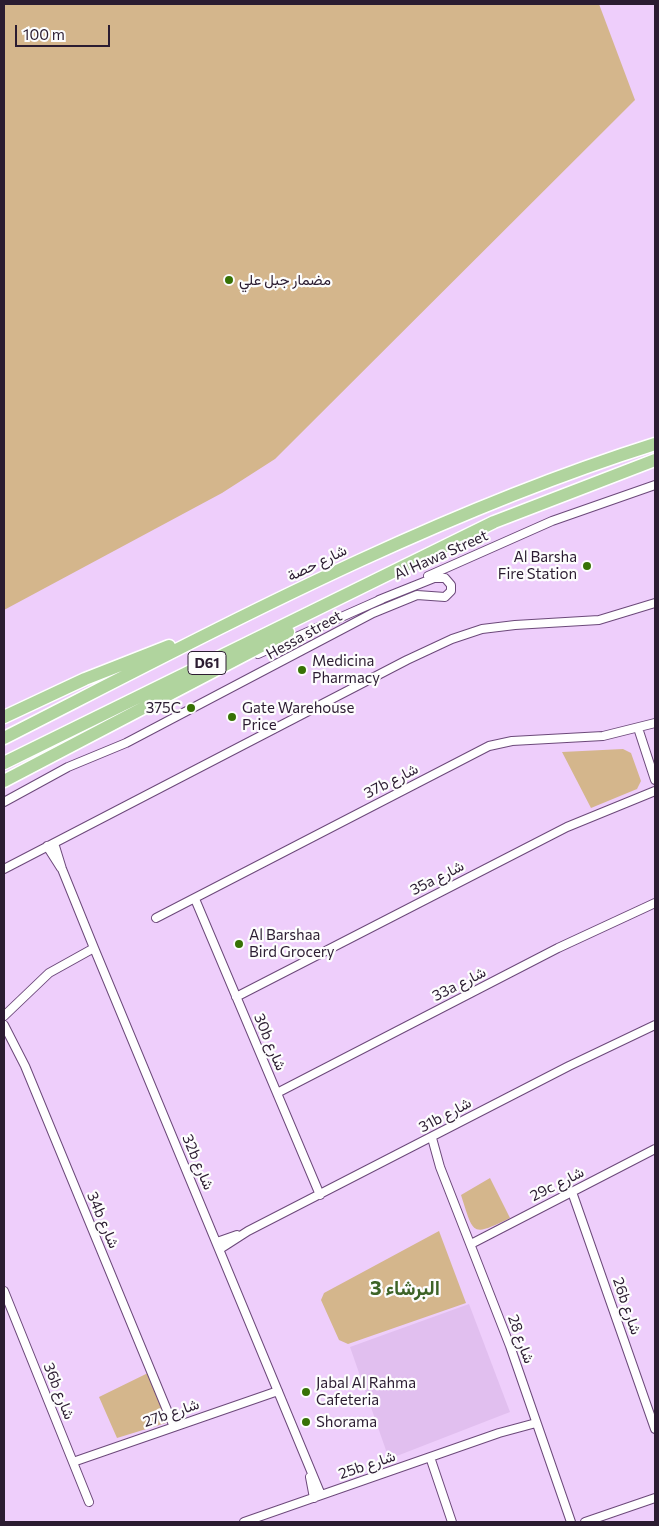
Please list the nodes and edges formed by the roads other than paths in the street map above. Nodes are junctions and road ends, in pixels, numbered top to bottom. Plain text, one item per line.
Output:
1 (655, 444) edge
2 (655, 460) edge
3 (655, 485) edge
4 (410, 563) junction
5 (379, 600) junction
6 (655, 603) edge
7 (216, 630) junction
8 (241, 656) junction
9 (4, 717) edge
10 (655, 723) edge
11 (638, 728) junction
12 (4, 738) edge
13 (45, 760) junction
14 (4, 763) edge
15 (655, 780) edge
16 (4, 781) edge
17 (4, 790) edge
18 (655, 791) edge
19 (4, 802) edge
20 (51, 844) junction
21 (4, 869) edge
22 (195, 899) junction
23 (655, 903) edge
24 (156, 918) dead end
25 (94, 948) junction
26 (236, 997) junction
27 (4, 1016) edge
28 (4, 1025) edge
29 (655, 1025) edge
30 (277, 1093) junction
31 (429, 1139) junction
32 (655, 1149) edge
33 (572, 1192) junction
34 (320, 1196) junction
35 (471, 1244) junction
36 (218, 1245) junction
37 (4, 1291) edge
38 (278, 1391) junction
39 (535, 1420) junction
40 (174, 1427) junction
41 (655, 1429) edge
42 (430, 1457) junction
43 (73, 1462) junction
44 (318, 1496) junction
45 (655, 1498) edge
46 (89, 1502) dead end
47 (244, 1522) edge
48 (452, 1522) edge
49 (571, 1522) edge
50 (585, 1522) edge

1 - 7 main road, شارع حصة / D61
2 - 4 main road, D61
3 - 5 street, Al Hawa Street
4 - 8 main road, D61
4 - 14 main road, D61
5 - 8 street, Al Hawa Street
5 - 19 street, Hessa street
6 - 20 street
7 - 9 main road
7 - 12 main road, شارع حصة / D61
8 - 13 main road, D61
10 - 11 street, 37b شارع
11 - 15 street
11 - 22 street, 37b شارع
13 - 16 main road, D61
13 - 17 main road
18 - 26 street, 35a شارع
20 - 21 street
20 - 25 street, 32b شارع
22 - 24 street, 37b شارع
22 - 26 street, 30b شارع
23 - 30 street, 33a شارع
25 - 27 street
25 - 36 street, 32b شارع
26 - 30 street, 30b شارع
28 - 40 street, 34b شارع
29 - 31 street, 31b شارع
30 - 34 street, 30b شارع
31 - 34 street, 31b شارع
31 - 35 street, شارع 28
32 - 33 street, 29c شارع
33 - 35 street, 29c شارع
33 - 41 street, 26b شارع
34 - 36 street, 31b شارع
35 - 39 street, شارع 28
36 - 38 street, 32b شارع
37 - 43 street, 36b شارع
38 - 40 street, 27b شارع
38 - 44 street, 32b شارع
39 - 42 street, 25b شارع
39 - 49 street, شارع 28
40 - 43 street, 27b شارع
42 - 44 street, 25b شارع
42 - 48 street
43 - 46 street, 36b شارع
44 - 47 street, 25b شارع
45 - 50 street

